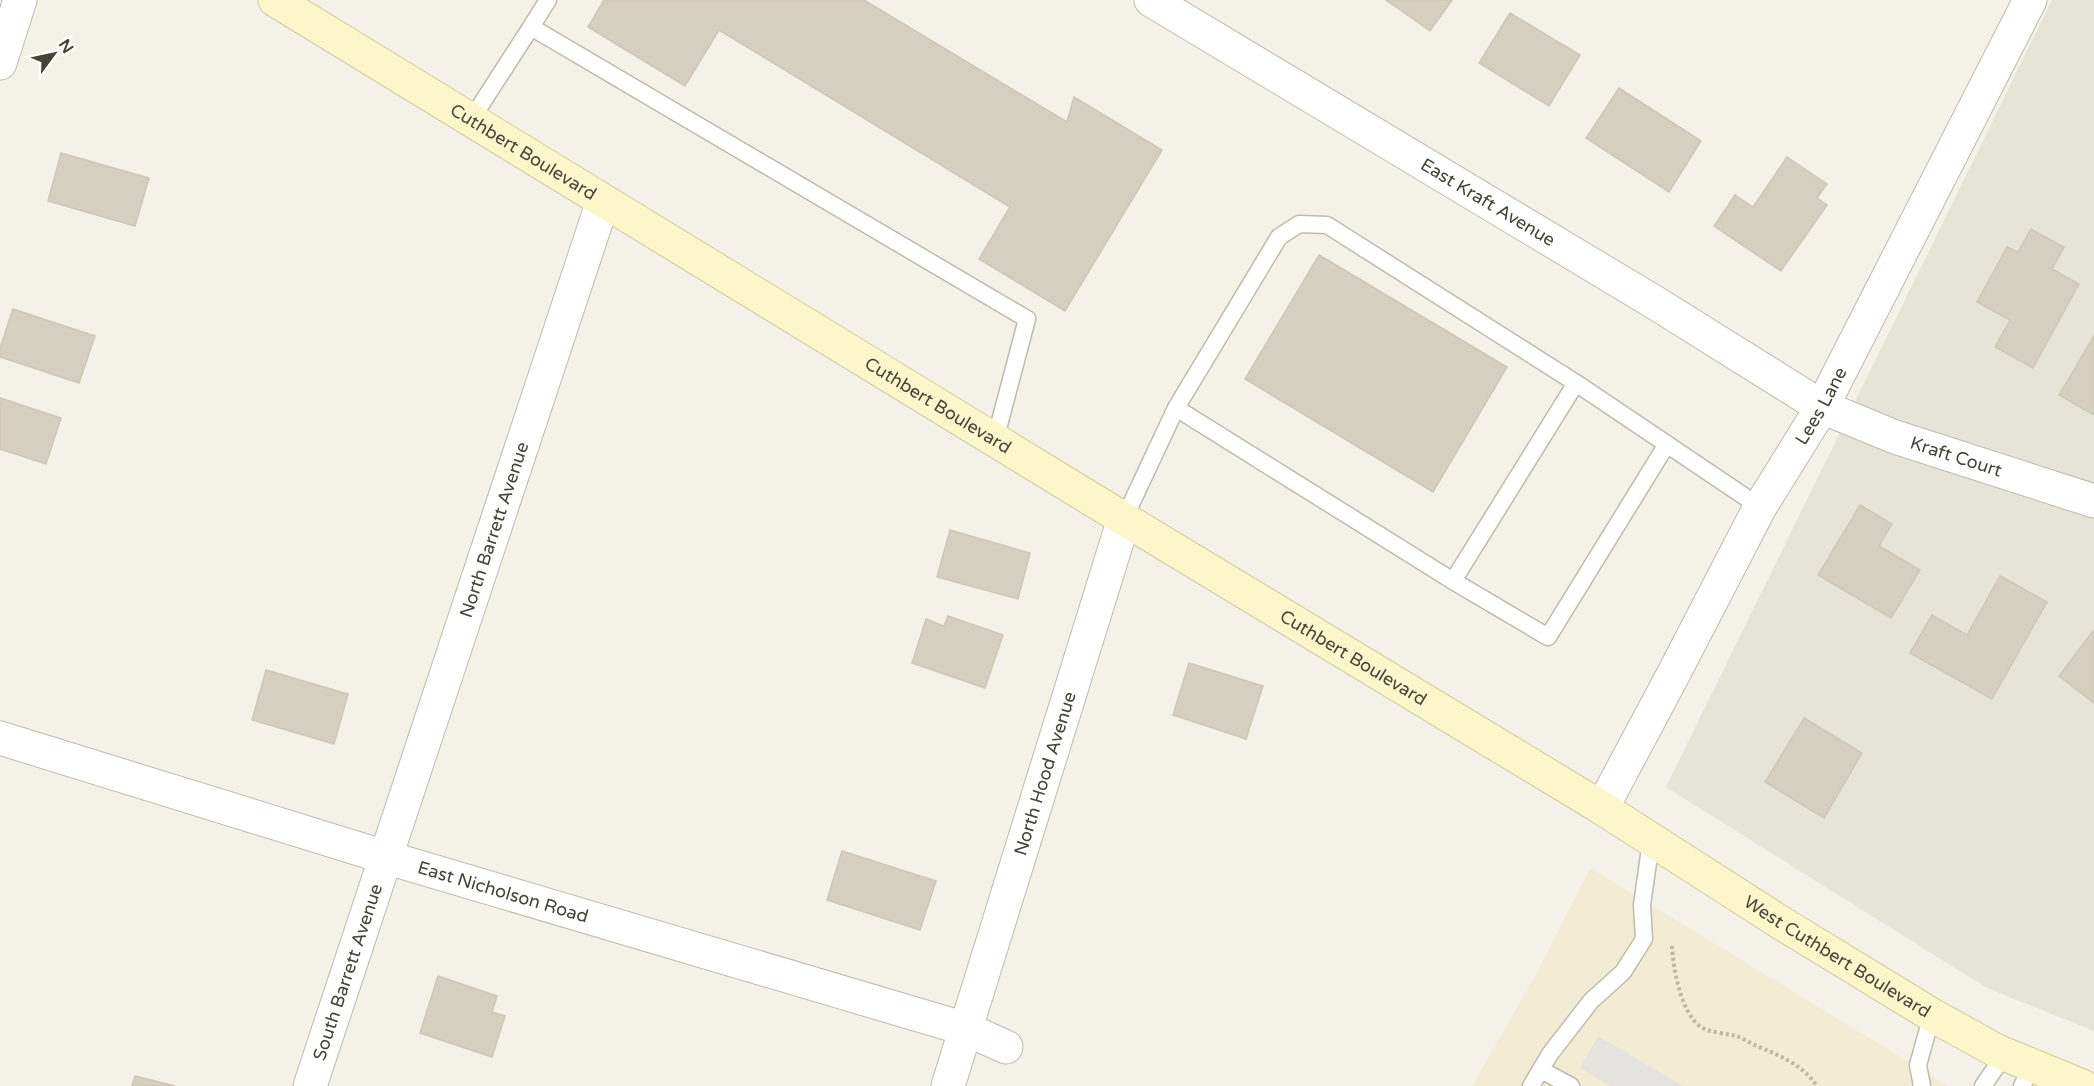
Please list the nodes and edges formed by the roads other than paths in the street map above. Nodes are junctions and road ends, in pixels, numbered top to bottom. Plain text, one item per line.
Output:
1 (20, 0) edge
2 (548, 0) edge
3 (1151, 0) edge
4 (2030, 0) edge
5 (280, 1) edge
6 (531, 27) junction
7 (0, 63) edge
8 (471, 120) junction
9 (603, 201) junction
10 (1576, 383) junction
11 (1822, 407) junction
12 (1176, 408) junction
13 (995, 440) junction
14 (1666, 444) junction
15 (2094, 501) edge
16 (1760, 507) junction
17 (1124, 519) junction
18 (1453, 581) junction
19 (0, 738) edge
20 (1602, 808) junction
21 (1651, 841) junction
22 (385, 857) junction
23 (1932, 1015) junction
24 (966, 1029) junction
25 (1006, 1047) dead end
26 (2020, 1068) edge
27 (1541, 1070) junction
28 (310, 1086) edge
29 (948, 1086) edge
30 (1531, 1086) edge
31 (1571, 1086) edge
32 (1922, 1086) edge
33 (1983, 1086) edge
34 (2082, 1086) edge

1 - 7 street
2 - 6 lane
3 - 11 street, East Kraft Avenue
4 - 11 street, Lees Lane
5 - 8 main road, Cuthbert Boulevard
6 - 8 lane
6 - 13 lane
8 - 9 main road, Cuthbert Boulevard
9 - 13 main road, Cuthbert Boulevard
9 - 22 street, North Barrett Avenue
10 - 12 lane
10 - 14 lane
10 - 18 lane
11 - 15 street, Kraft Court
11 - 16 street, Lees Lane
12 - 17 lane
12 - 18 lane
13 - 17 main road, Cuthbert Boulevard
14 - 16 lane
14 - 18 lane
16 - 20 street, Lees Lane
17 - 20 main road, Cuthbert Boulevard
17 - 24 street, North Hood Avenue
19 - 22 street, East Nicholson Road
20 - 21 main road, West Cuthbert Boulevard
21 - 23 main road, West Cuthbert Boulevard
21 - 27 lane
22 - 24 street, East Nicholson Road
22 - 28 street, South Barrett Avenue
23 - 26 main road, West Cuthbert Boulevard
23 - 32 lane
24 - 25 street, East Nicholson Road
24 - 29 street, North Hood Avenue
26 - 33 lane
26 - 34 main road, West Cuthbert Boulevard
27 - 30 lane
27 - 31 lane

